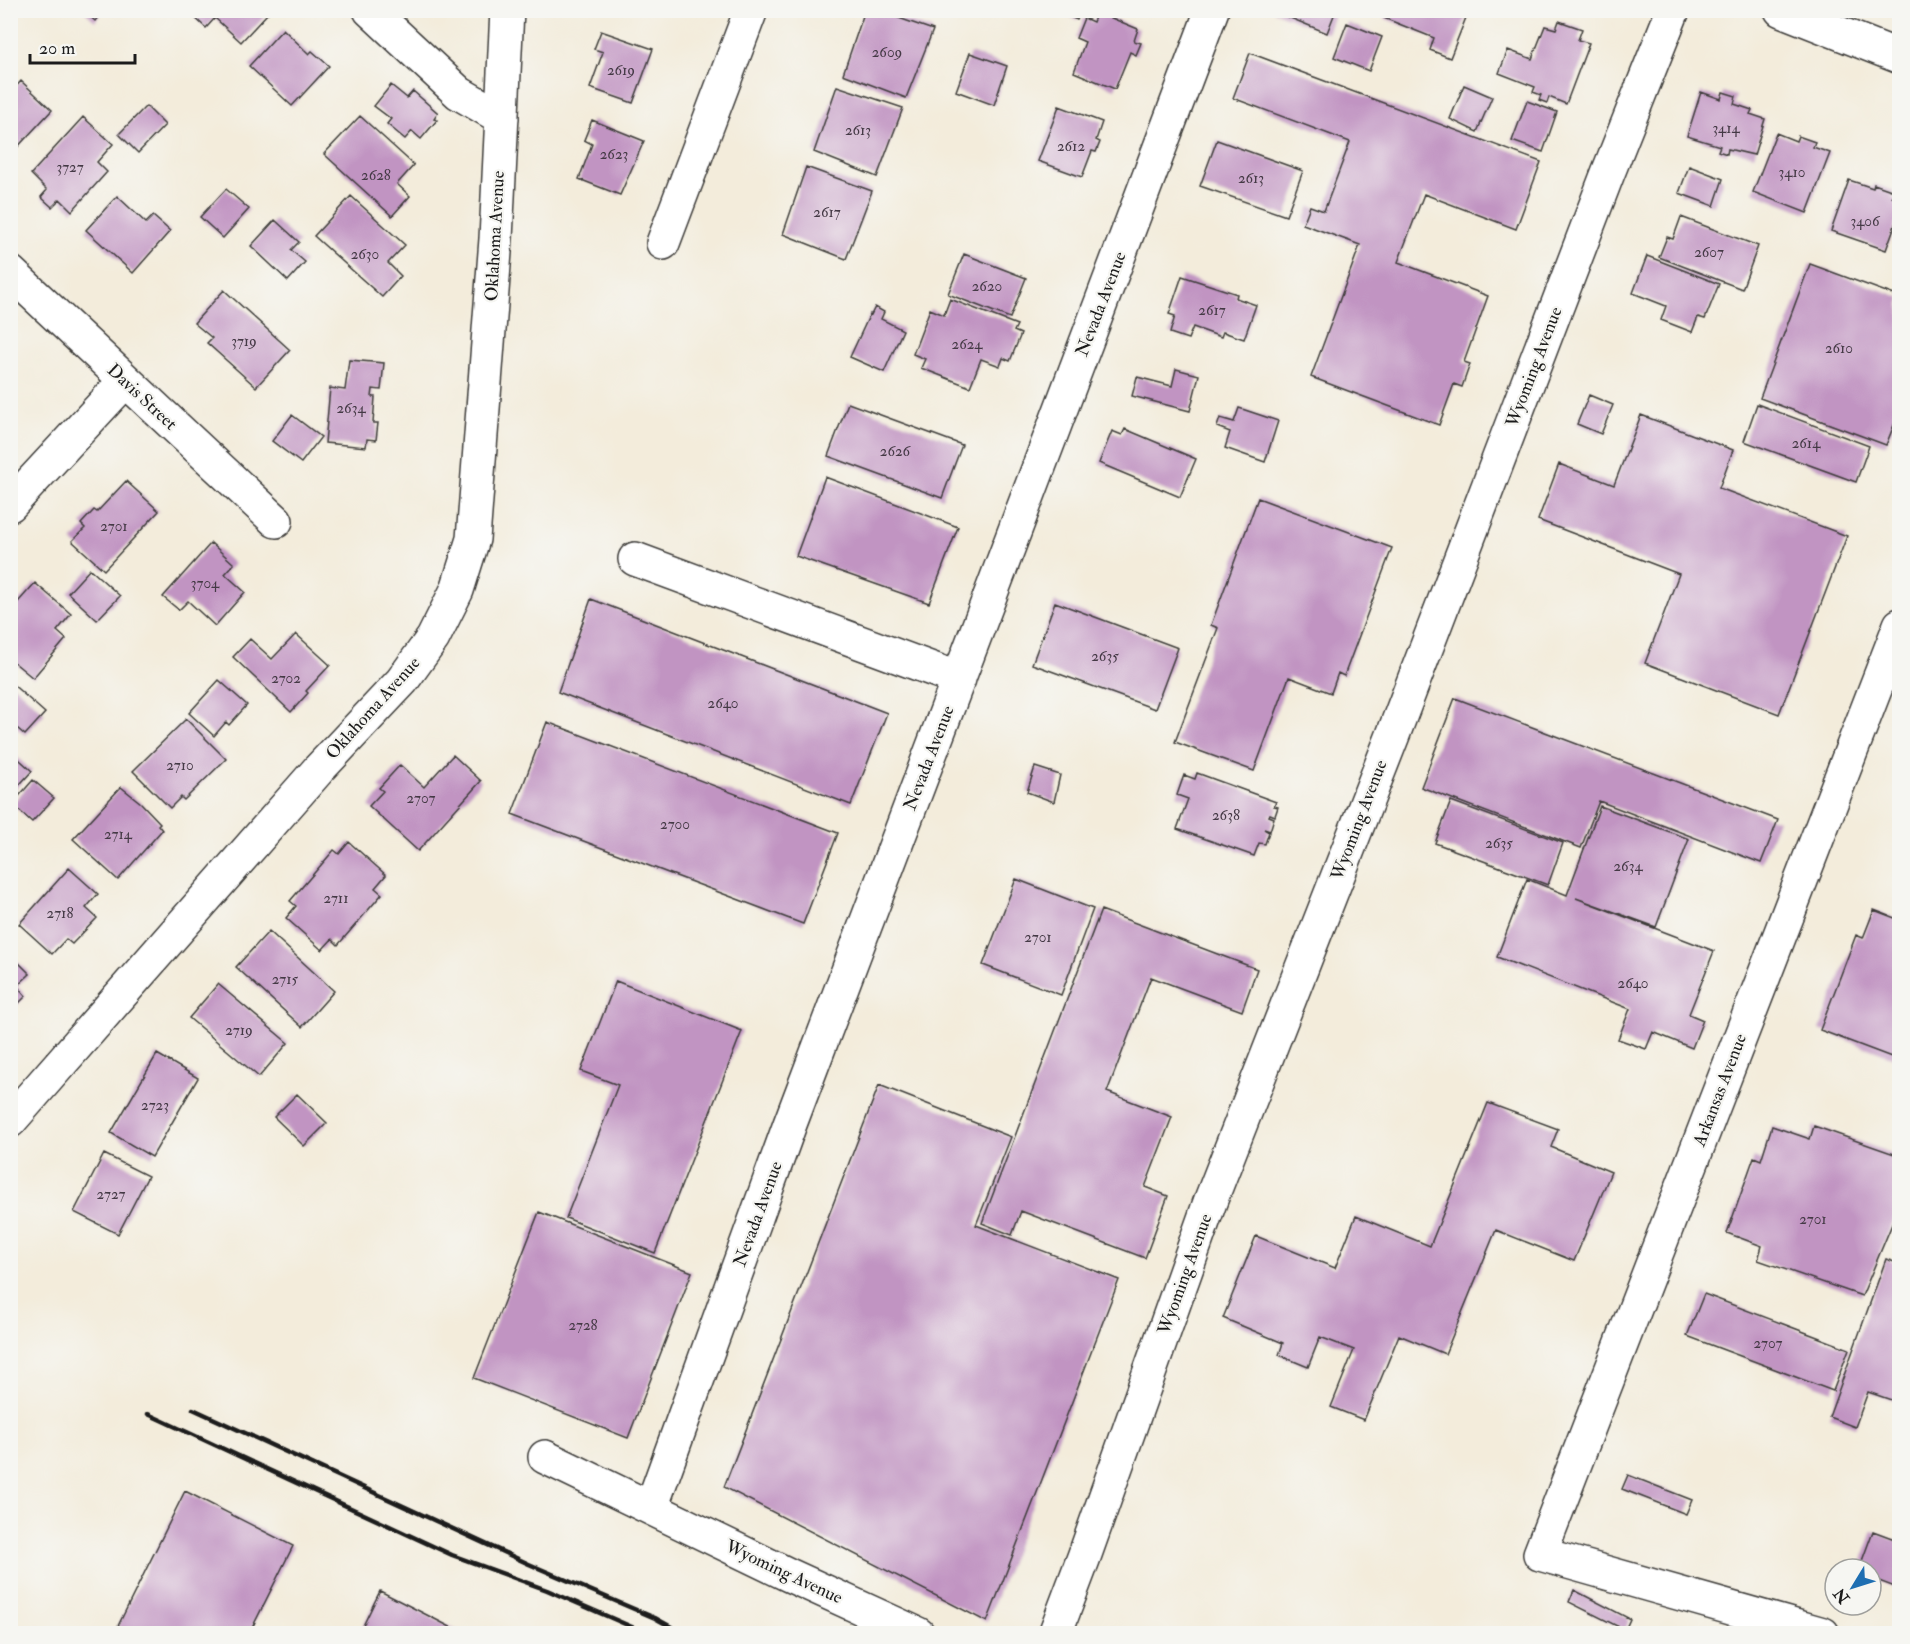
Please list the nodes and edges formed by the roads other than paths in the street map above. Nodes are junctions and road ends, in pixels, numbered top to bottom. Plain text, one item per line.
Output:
1 (370, 10) edge
2 (507, 10) edge
3 (751, 10) edge
4 (1212, 10) edge
5 (1673, 10) edge
6 (1781, 10) edge
7 (1899, 57) edge
8 (502, 118) junction
9 (663, 243) dead end
10 (10, 272) edge
11 (124, 381) junction
12 (10, 505) edge
13 (276, 521) dead end
14 (635, 559) dead end
15 (1899, 625) edge
16 (959, 680) junction
17 (10, 1121) edge
18 (545, 1457) dead end
19 (651, 1508) junction
20 (918, 1634) edge
21 (1055, 1634) edge
22 (1823, 1634) edge

1 - 8 street
2 - 8 street, Oklahoma Avenue
3 - 9 street
4 - 16 street, Nevada Avenue
5 - 21 street, Wyoming Avenue
6 - 7 street
8 - 17 street, Oklahoma Avenue
10 - 11 street, Davis Street
11 - 12 street
11 - 13 street, Davis Street
14 - 16 street
15 - 22 street, Arkansas Avenue
16 - 19 street, Nevada Avenue
18 - 19 street, Wyoming Avenue
19 - 20 street, Wyoming Avenue

